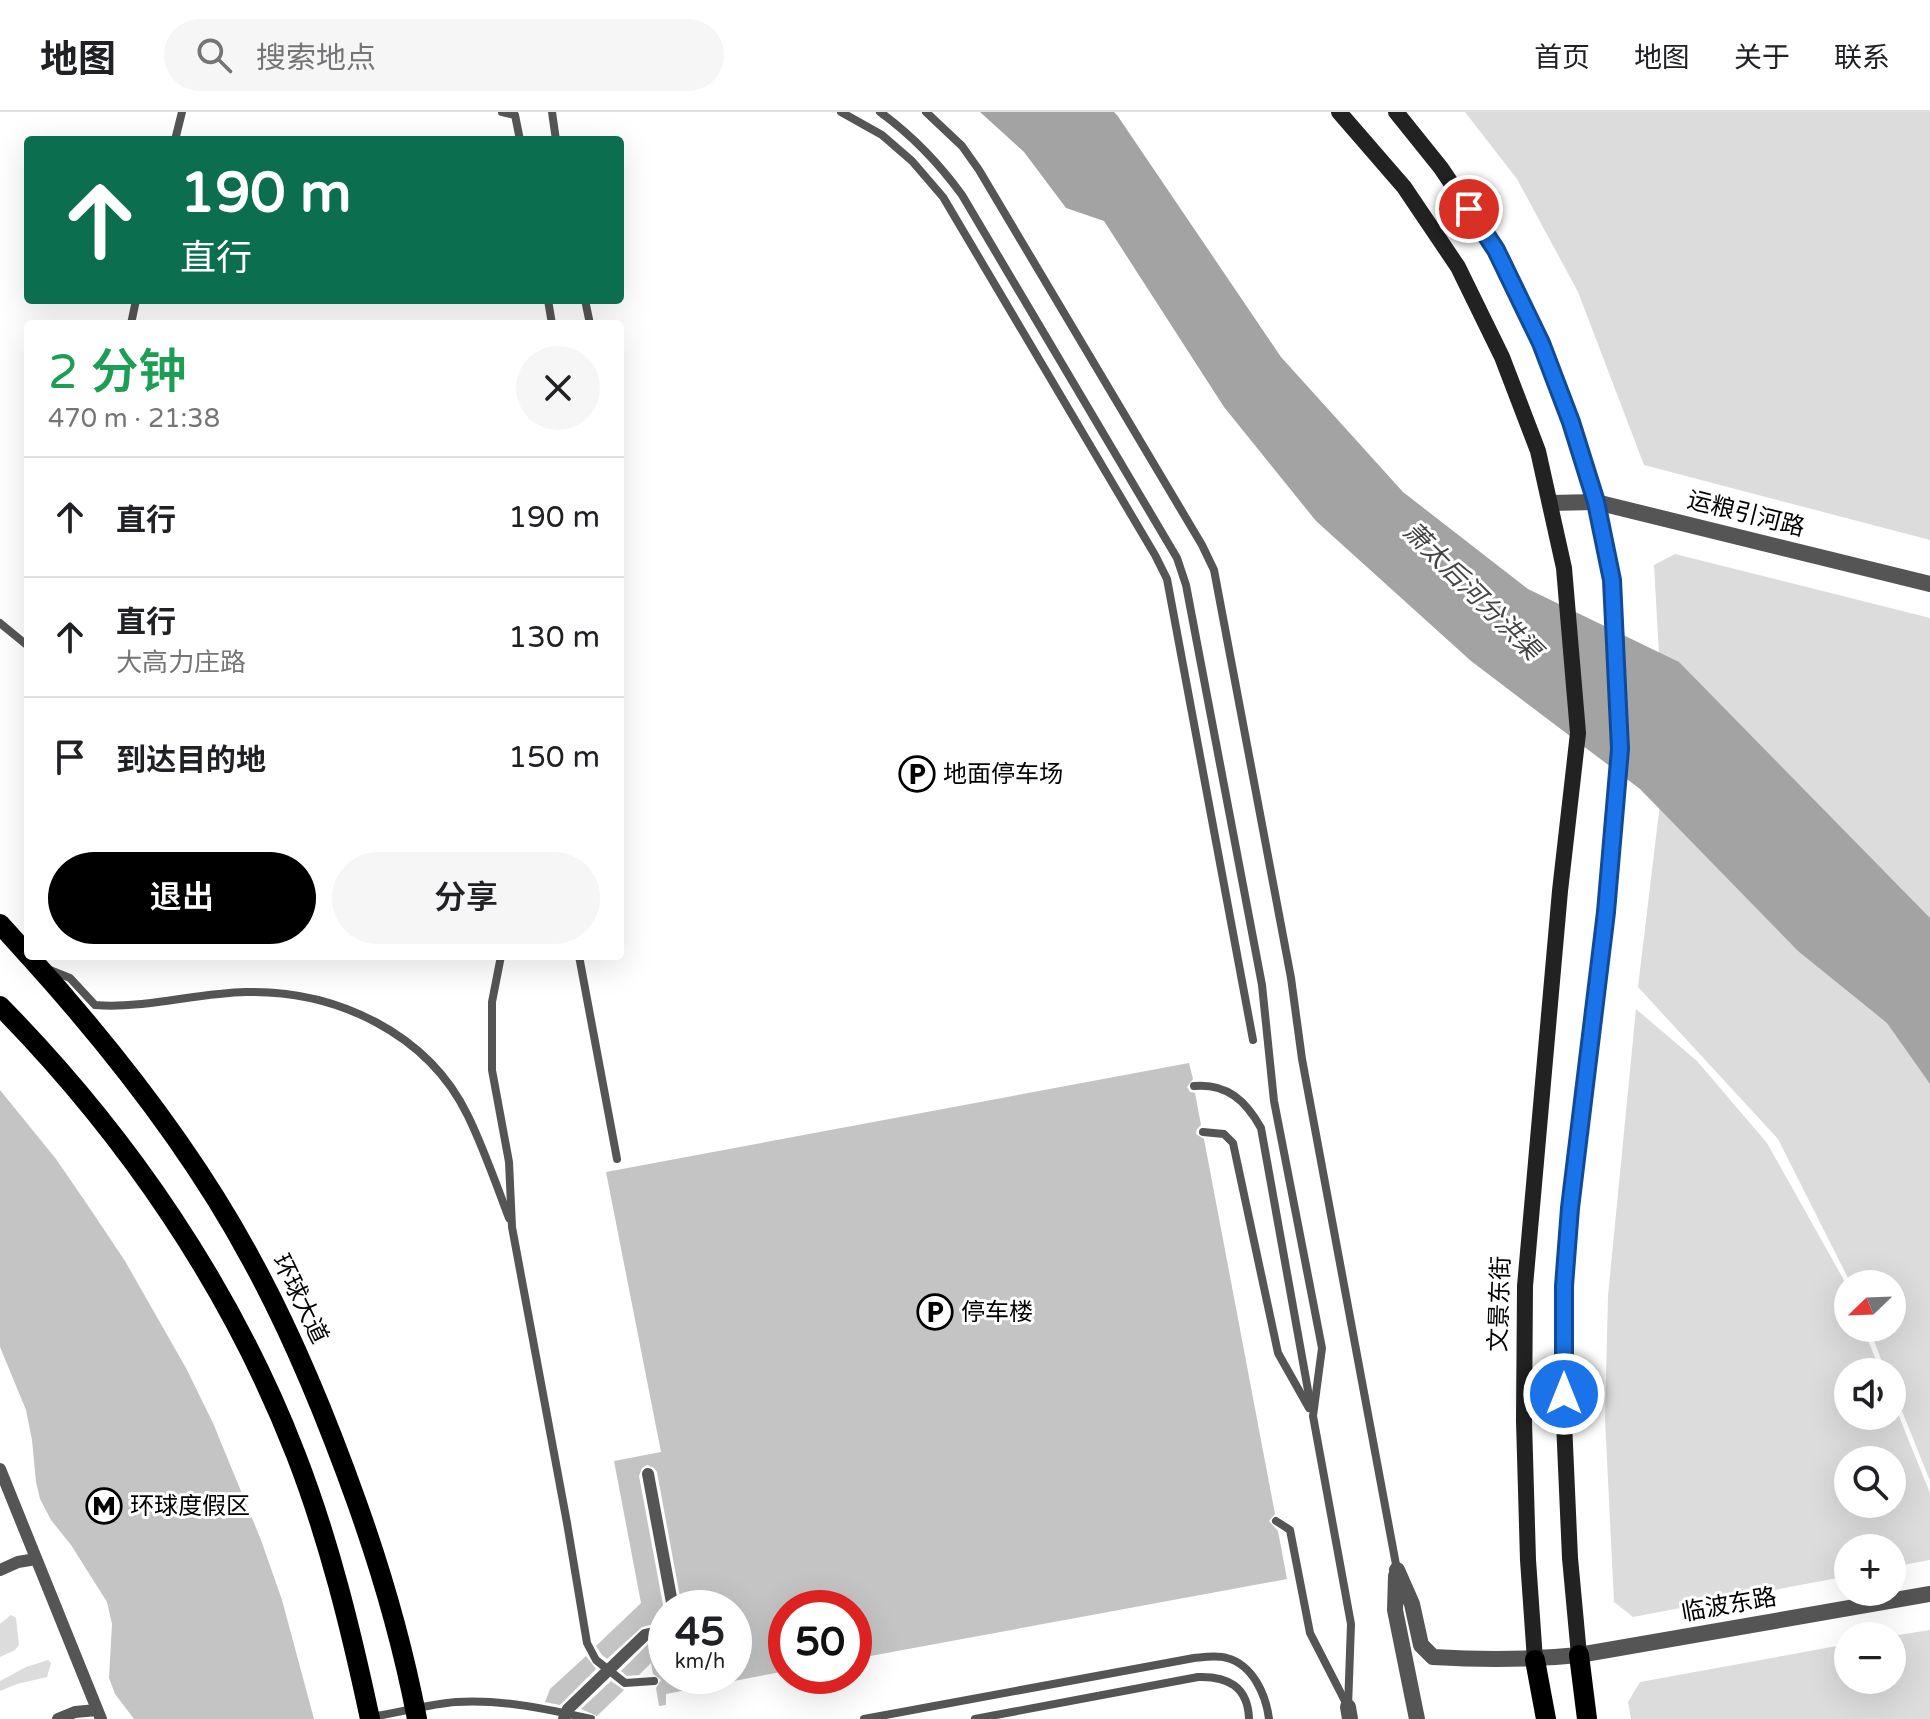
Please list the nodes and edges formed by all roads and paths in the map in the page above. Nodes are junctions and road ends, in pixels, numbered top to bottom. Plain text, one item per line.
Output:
1 (182, 112) edge
2 (502, 112) edge
3 (552, 112) edge
4 (841, 112) edge
5 (880, 112) edge
6 (926, 112) edge
7 (1339, 112) edge
8 (1396, 112) edge
9 (176, 136) edge
10 (519, 136) edge
11 (555, 136) edge
12 (1596, 502) junction
13 (1550, 503) junction
14 (1930, 584) edge
15 (0, 623) edge
16 (24, 643) edge
17 (0, 924) edge
18 (24, 950) edge
19 (33, 960) edge
20 (35, 960) edge
21 (500, 960) edge
22 (580, 960) edge
23 (0, 1006) edge
24 (1253, 1040) dead end
25 (1194, 1086) dead end
26 (1203, 1132) dead end
27 (617, 1159) dead end
28 (512, 1227) junction
29 (1313, 1416) junction
30 (0, 1469) edge
31 (648, 1474) dead end
32 (1276, 1521) dead end
33 (36, 1559) junction
34 (0, 1570) edge
35 (1397, 1570) junction
36 (670, 1590) edge
37 (1930, 1594) edge
38 (648, 1634) edge
39 (1579, 1655) junction
40 (1535, 1660) junction
41 (648, 1682) edge
42 (1349, 1713) edge
43 (99, 1714) edge
44 (416, 1714) edge
45 (370, 1718) edge
46 (58, 1719) edge
47 (564, 1719) edge
48 (591, 1719) edge
49 (864, 1719) edge
50 (975, 1719) edge
51 (1249, 1719) edge
52 (1269, 1719) edge
53 (1417, 1719) edge
54 (1546, 1719) edge
55 (1587, 1719) edge

1 - 9 lane
2 - 10 lane
3 - 11 lane
4 - 24 lane
5 - 29 lane
6 - 35 lane
7 - 13 main road, 文景东街
8 - 12 main road
12 - 13 street, 运粮引河路
12 - 14 street, 运粮引河路
12 - 39 main road
13 - 40 main road, 文景东街
15 - 16 lane
17 - 18 main road, 环球大道
19 - 44 main road, 环球大道
20 - 28 lane
21 - 28 lane
22 - 27 lane
23 - 45 main road
25 - 29 lane
26 - 29 lane
28 - 41 lane
29 - 42 lane
30 - 33 street
31 - 36 street
32 - 42 lane
33 - 34 street
33 - 43 street
35 - 40 street, 临波东路
35 - 53 street
37 - 39 street, 临波东路
38 - 47 street
39 - 40 street, 临波东路
39 - 55 main road
40 - 54 main road, 文景东街
43 - 46 street
44 - 45 lane
44 - 48 lane
49 - 52 lane
50 - 51 lane

